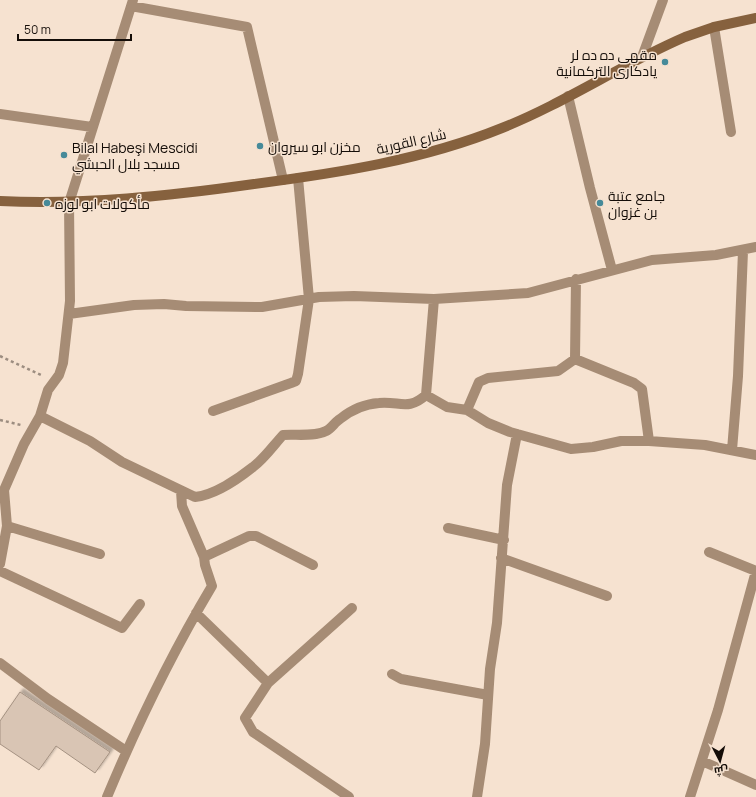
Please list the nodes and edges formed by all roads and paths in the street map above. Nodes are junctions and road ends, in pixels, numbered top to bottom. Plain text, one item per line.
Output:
1 (660, 1) edge
2 (132, 3) edge
3 (756, 18) edge
4 (714, 27) junction
5 (642, 57) junction
6 (568, 96) junction
7 (0, 114) edge
8 (92, 127) junction
9 (732, 132) dead end
10 (298, 178) junction
11 (283, 180) junction
12 (0, 201) edge
13 (68, 203) junction
14 (756, 247) edge
15 (743, 251) junction
16 (612, 270) junction
17 (576, 279) junction
18 (309, 299) junction
19 (434, 299) junction
20 (69, 314) junction
21 (0, 356) edge
22 (576, 359) junction
23 (55, 380) junction
24 (426, 395) junction
25 (467, 410) junction
26 (213, 412) dead end
27 (40, 416) junction
28 (0, 420) edge
29 (33, 429) junction
30 (517, 434) junction
31 (649, 441) junction
32 (732, 450) junction
33 (756, 455) edge
34 (181, 491) junction
35 (2, 494) edge
36 (7, 526) junction
37 (448, 528) dead end
38 (504, 540) junction
39 (709, 552) dead end
40 (100, 554) dead end
41 (204, 557) junction
42 (501, 558) junction
43 (0, 564) edge
44 (313, 565) dead end
45 (0, 572) edge
46 (607, 596) dead end
47 (140, 604) dead end
48 (352, 608) dead end
49 (196, 613) junction
50 (0, 663) edge
51 (392, 674) dead end
52 (268, 683) junction
53 (488, 695) junction
54 (126, 751) junction
55 (702, 761) junction
56 (756, 785) edge
57 (107, 797) edge
58 (349, 797) edge
59 (478, 797) edge
60 (690, 797) edge

1 - 5 street
2 - 8 street
2 - 11 street
3 - 4 street, شارع القورية
4 - 5 street, شارع القورية
4 - 9 street
5 - 6 street, شارع القورية
6 - 10 street, شارع القورية
6 - 16 street
7 - 8 street
8 - 13 street
10 - 11 street, شارع القورية
10 - 18 street
11 - 13 street, شارع القورية
12 - 13 street, شارع القورية
13 - 20 street
14 - 15 street
15 - 16 street
15 - 32 street
16 - 17 street
17 - 19 street
17 - 22 street
18 - 19 street
18 - 20 street
18 - 26 street
19 - 24 street
20 - 23 street
21 - 23 path
22 - 25 street
22 - 31 street
23 - 27 street
24 - 25 street
24 - 34 street
25 - 30 street
27 - 29 street
27 - 34 street
28 - 29 path
29 - 35 street
30 - 31 street
30 - 38 street
31 - 32 street
32 - 33 street
34 - 41 street
35 - 36 street
36 - 40 street
36 - 43 street
37 - 38 street
38 - 42 street
39 - 55 street
41 - 44 street
41 - 49 street
42 - 46 street
42 - 53 street
45 - 47 street
48 - 52 street
49 - 52 street
49 - 54 street
50 - 54 street
51 - 53 street
52 - 58 street
53 - 59 street
54 - 57 street
55 - 56 street
55 - 60 street

